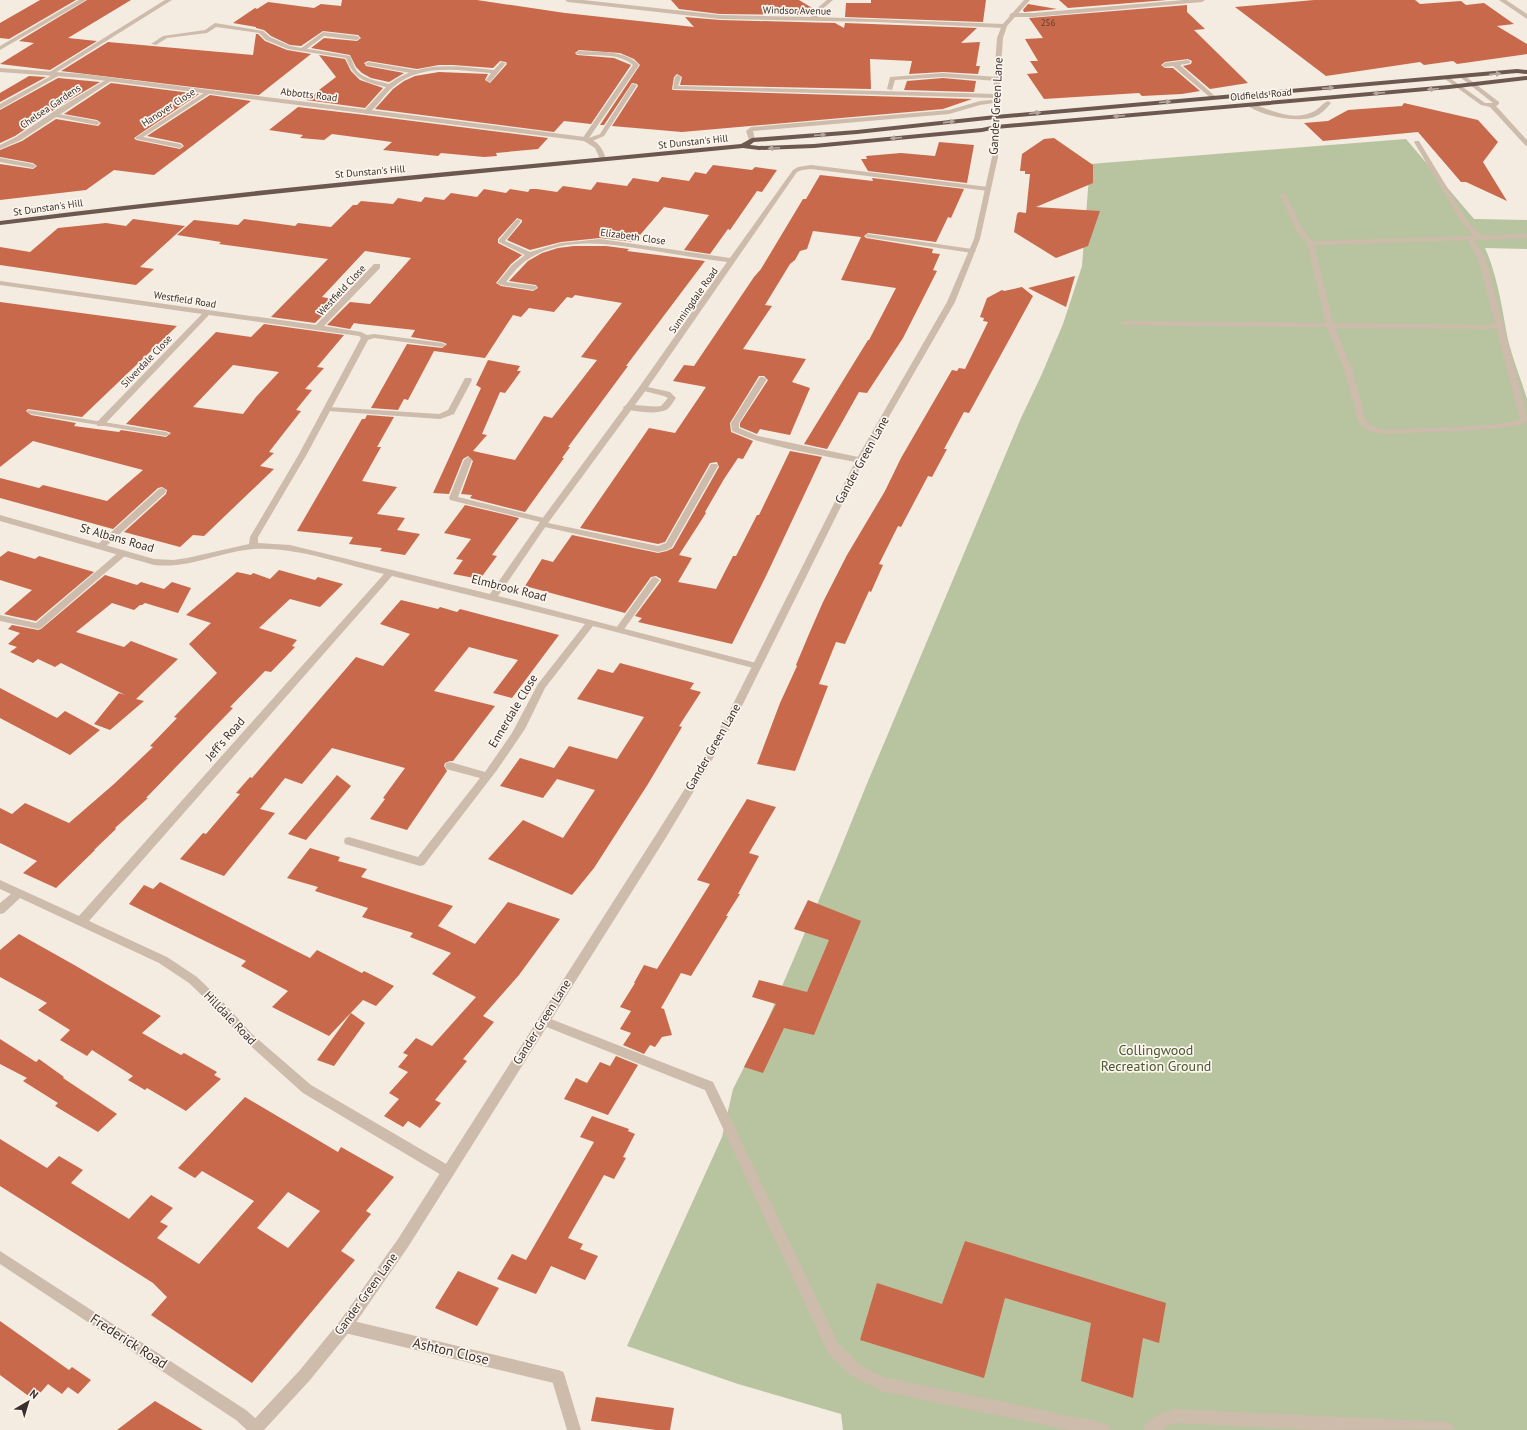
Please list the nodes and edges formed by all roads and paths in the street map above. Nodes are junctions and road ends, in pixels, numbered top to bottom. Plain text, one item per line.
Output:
1 (83, 0) edge
2 (169, 0) edge
3 (568, 0) edge
4 (620, 0) edge
5 (830, 0) edge
6 (1027, 0) edge
7 (1202, 0) edge
8 (1502, 0) edge
9 (612, 5) junction
10 (1012, 15) junction
11 (1527, 17) edge
12 (813, 19) junction
13 (1004, 26) junction
14 (356, 38) dead end
15 (154, 44) dead end
16 (0, 48) edge
17 (302, 50) junction
18 (578, 53) dead end
19 (1188, 62) dead end
20 (503, 63) dead end
21 (368, 64) dead end
22 (1176, 64) junction
23 (1165, 65) dead end
24 (0, 70) edge
25 (416, 72) junction
26 (495, 72) junction
27 (1527, 72) edge
28 (53, 74) junction
29 (678, 76) dead end
30 (1463, 77) junction
31 (1447, 78) junction
32 (1527, 78) edge
33 (997, 79) junction
34 (109, 80) junction
35 (489, 80) dead end
36 (634, 85) dead end
37 (1475, 85) junction
38 (390, 86) junction
39 (1459, 86) junction
40 (890, 89) dead end
41 (209, 92) junction
42 (1214, 98) junction
43 (996, 99) junction
44 (1328, 103) dead end
45 (1250, 105) junction
46 (1492, 106) junction
47 (0, 107) edge
48 (366, 112) junction
49 (52, 115) junction
50 (996, 117) junction
51 (850, 121) junction
52 (97, 123) dead end
53 (996, 127) junction
54 (857, 132) junction
55 (587, 140) junction
56 (752, 140) junction
57 (1417, 142) dead end
58 (1527, 144) edge
59 (180, 146) dead end
60 (743, 146) junction
61 (0, 147) edge
62 (0, 160) edge
63 (603, 160) junction
64 (32, 166) dead end
65 (988, 189) junction
66 (1283, 195) dead end
67 (518, 221) dead end
68 (0, 223) edge
69 (868, 236) dead end
70 (1527, 236) edge
71 (1468, 237) junction
72 (1479, 237) junction
73 (1310, 243) junction
74 (972, 250) junction
75 (531, 255) junction
76 (733, 261) junction
77 (377, 266) dead end
78 (0, 283) edge
79 (533, 288) dead end
80 (208, 313) junction
81 (1124, 323) dead end
82 (1330, 325) junction
83 (1499, 325) junction
84 (318, 328) junction
85 (365, 338) junction
86 (442, 345) dead end
87 (763, 379) dead end
88 (468, 380) dead end
89 (643, 388) junction
90 (628, 407) junction
91 (328, 409) junction
92 (31, 412) dead end
93 (100, 424) junction
94 (166, 434) dead end
95 (468, 460) dead end
96 (860, 460) junction
97 (714, 466) dead end
98 (162, 491) dead end
99 (0, 518) edge
100 (544, 522) junction
101 (101, 546) junction
102 (253, 546) junction
103 (123, 553) junction
104 (389, 573) junction
105 (655, 580) dead end
106 (492, 597) junction
107 (0, 618) edge
108 (591, 623) junction
109 (620, 630) junction
110 (757, 666) junction
111 (450, 766) dead end
112 (486, 776) junction
113 (349, 840) dead end
114 (0, 884) edge
115 (19, 893) junction
116 (0, 910) edge
117 (81, 922) junction
118 (543, 1021) junction
119 (448, 1172) junction
120 (0, 1256) edge
121 (345, 1326) junction
122 (255, 1429) edge
123 (1447, 1429) dead end
124 (574, 1430) edge
125 (1104, 1430) edge
126 (1150, 1430) edge

1 - 16 street
2 - 28 street
3 - 9 street, Windsor Avenue
4 - 9 street
5 - 12 street
6 - 10 street, Gander Green Lane
7 - 10 street
8 - 11 street
9 - 12 street, Windsor Avenue
10 - 13 street, Gander Green Lane
12 - 13 street, Windsor Avenue
13 - 33 street, Gander Green Lane
14 - 17 street
15 - 17 street
17 - 38 street
18 - 55 street
19 - 22 street
20 - 26 street
21 - 25 street
22 - 23 street
22 - 42 street
24 - 28 street, Abbotts Road
25 - 26 street
25 - 38 street
26 - 35 street
30 -> 27 highway, Oldfields Road
28 - 34 street, Abbotts Road
28 - 47 street
29 - 43 street
30 - 31 highway, Oldfields Road
30 - 37 street
31 - 39 street
42 -> 31 highway, Oldfields Road
32 - 37 highway, Oldfields Road
33 - 40 street
33 - 43 street, Gander Green Lane
34 - 41 street, Abbotts Road
34 - 49 street, Chelsea Gardens
36 - 55 street
37 - 39 highway, Oldfields Road
37 - 46 street
38 - 48 street
39 -> 45 highway, Oldfields Road
39 - 46 street
41 - 48 street, Abbotts Road
41 - 59 street, Hanover Close
50 -> 42 highway, Oldfields Road
43 - 50 street, Gander Green Lane
43 - 51 street
44 - 45 street
45 -> 53 highway, Oldfields Road
46 - 58 street
48 - 55 street, Abbotts Road
49 - 52 street
49 - 61 street, Chelsea Gardens
50 - 53 street, Gander Green Lane
54 -> 50 highway, St Dunstan's Hill
51 - 54 street
51 - 56 street
53 -> 60 highway, St Dunstan's Hill
53 - 65 street, Gander Green Lane
56 -> 54 highway, St Dunstan's Hill
55 - 63 street
56 - 60 highway, St Dunstan's Hill
57 - 72 street
60 - 63 highway, St Dunstan's Hill
62 - 64 street
63 - 68 highway, St Dunstan's Hill
65 - 74 street, Gander Green Lane
65 - 76 street, Sunningdale Road
66 - 73 street
67 - 75 street
69 - 74 street
70 - 72 street
71 - 72 street
71 - 73 street
71 - 83 street
73 - 82 street
74 - 96 street, Gander Green Lane
75 - 76 street, Elizabeth Close
75 - 79 street, Elizabeth Close
76 - 89 street, Sunningdale Road
77 - 84 street, Westfield Close
78 - 80 street, Westfield Road
80 - 84 street, Westfield Road
80 - 93 street, Silverdale Close
81 - 82 street
82 - 83 street
82 - 83 street
84 - 85 street, Westfield Road
85 - 86 street, Westfield Road
85 - 91 street
87 - 96 street
88 - 91 street
89 - 90 street, Sunningdale Road
89 - 90 street
90 - 100 street, Sunningdale Road
91 - 102 street
92 - 93 street
93 - 94 street
95 - 100 street
96 - 110 street, Gander Green Lane
97 - 100 street
98 - 101 street
99 - 101 street, St Albans Road
100 - 106 street, Sunningdale Road
101 - 103 street, St Albans Road
102 - 103 street, St Albans Road
102 - 104 street, Elmbrook Road
103 - 107 street
104 - 106 street, Elmbrook Road
104 - 117 street, Jeff's Road
105 - 109 street
106 - 108 street, Elmbrook Road
108 - 109 street, Elmbrook Road
108 - 112 street, Ennerdale Close
109 - 110 street, Elmbrook Road
110 - 118 street, Gander Green Lane
111 - 112 street
112 - 113 street, Ennerdale Close
114 - 115 street, Hilldale Road
115 - 116 street
115 - 117 street, Hilldale Road
117 - 119 street, Hilldale Road
118 - 119 street, Gander Green Lane
118 - 125 street
119 - 121 street, Gander Green Lane
120 - 122 street, Frederick Road
121 - 122 street, Gander Green Lane
121 - 124 street, Ashton Close
123 - 126 street

